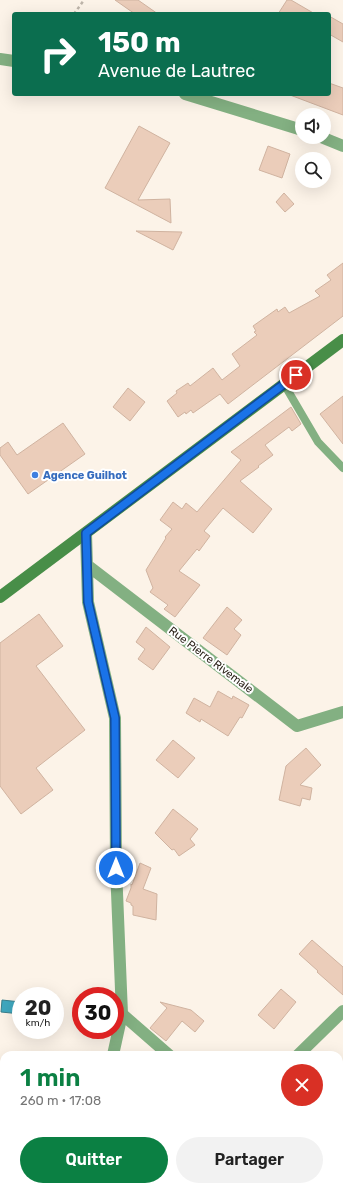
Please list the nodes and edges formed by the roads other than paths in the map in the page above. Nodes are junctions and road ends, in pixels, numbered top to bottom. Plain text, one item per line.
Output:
1 (0, 59) edge
2 (12, 61) edge
3 (192, 96) edge
4 (295, 128) edge
5 (331, 141) edge
6 (343, 146) edge
7 (343, 340) edge
8 (284, 384) junction
9 (343, 468) edge
10 (86, 533) junction
11 (87, 565) junction
12 (0, 597) edge
13 (343, 712) edge
14 (121, 987) edge
15 (343, 1011) edge
16 (124, 1016) edge
17 (117, 1039) edge
18 (114, 1051) edge
19 (164, 1051) edge
20 (302, 1051) edge

1 - 2 street
3 - 4 street
5 - 6 street
7 - 8 main road
8 - 9 lane
8 - 10 main road
10 - 11 street
10 - 12 main road
11 - 13 street, Rue Pierre Rivemale
11 - 14 street
15 - 20 street
16 - 19 street
17 - 18 street

